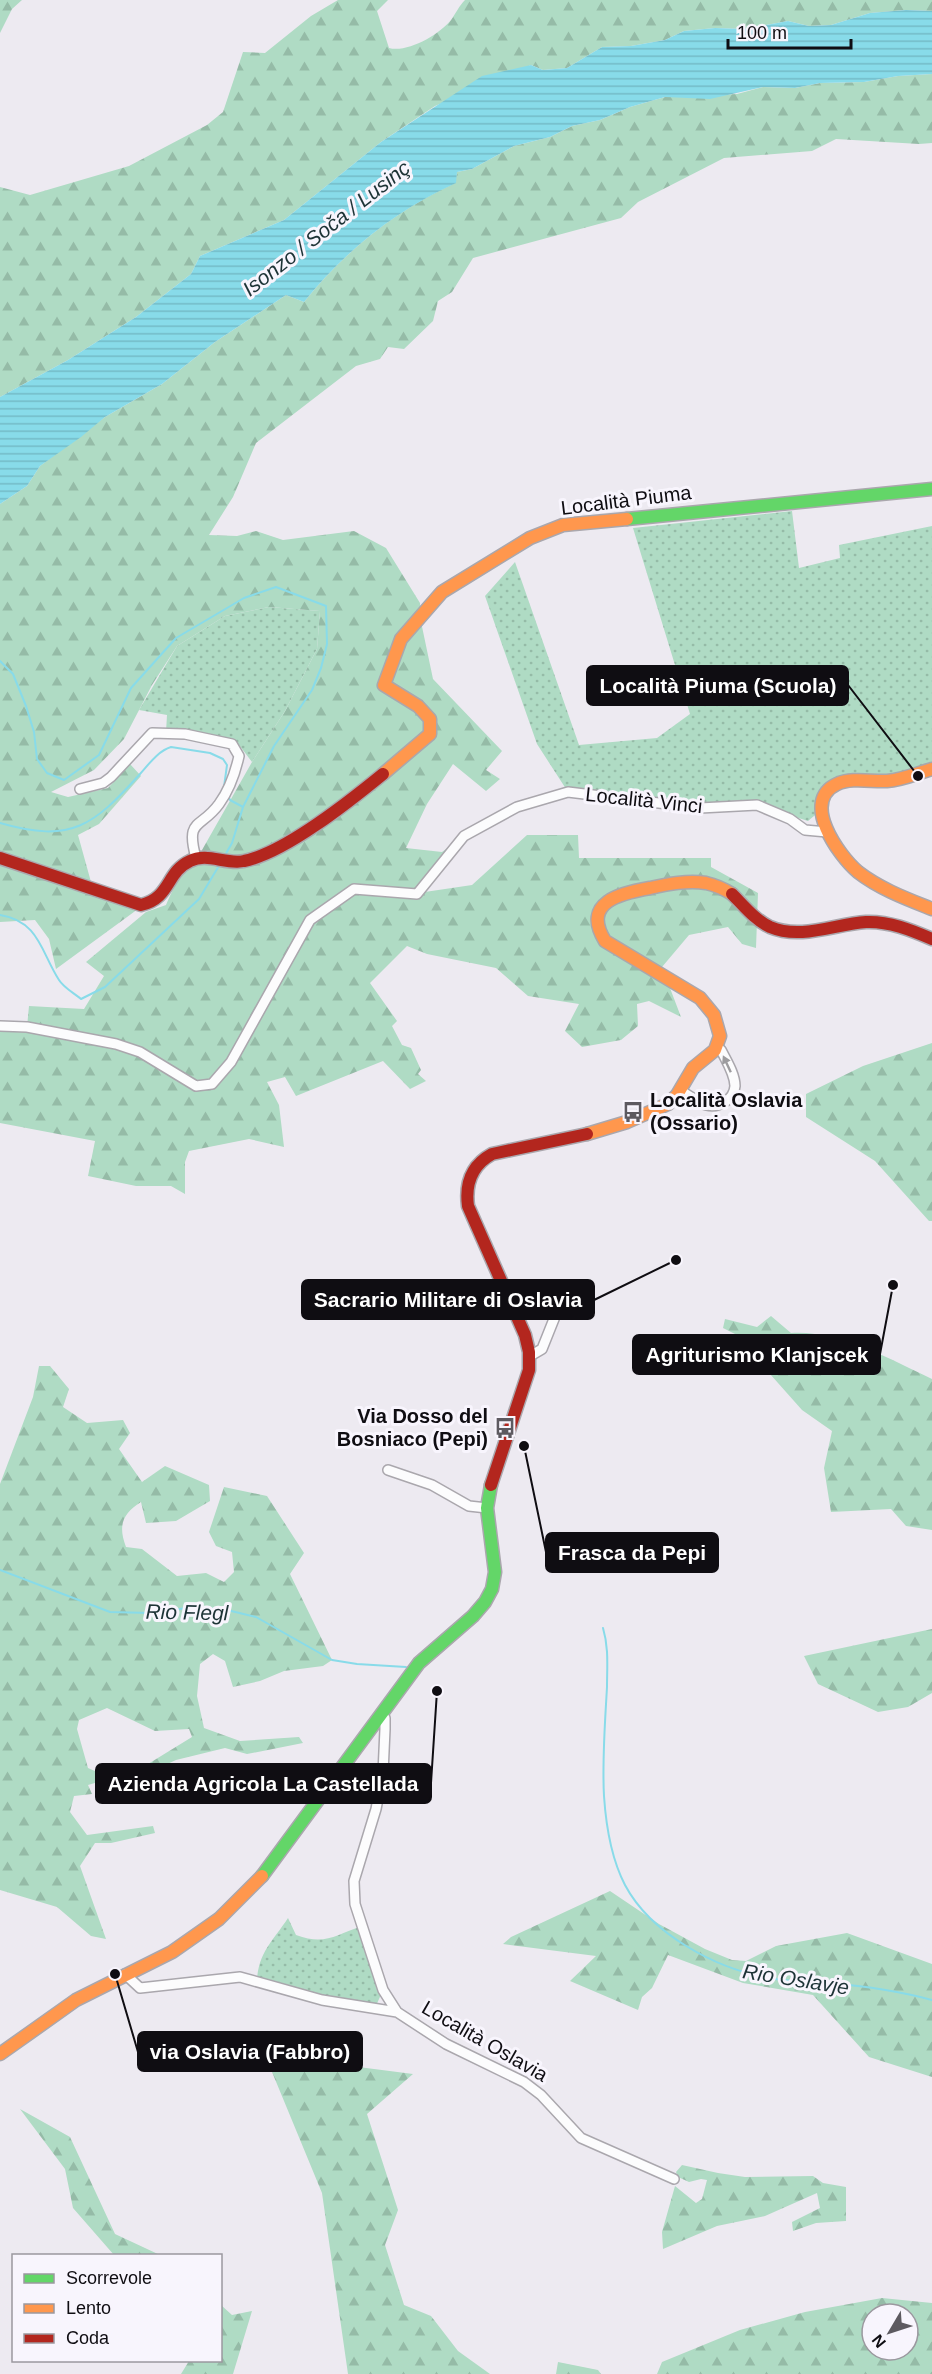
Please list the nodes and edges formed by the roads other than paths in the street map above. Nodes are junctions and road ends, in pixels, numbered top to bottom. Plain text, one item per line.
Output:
1 (932, 489) edge
2 (932, 769) edge
3 (80, 789) dead end
4 (827, 832) junction
5 (0, 858) edge
6 (196, 858) junction
7 (932, 909) edge
8 (932, 939) edge
9 (0, 1026) edge
10 (717, 1047) junction
11 (681, 1090) junction
12 (583, 1311) dead end
13 (530, 1356) junction
14 (388, 1470) dead end
15 (487, 1508) junction
16 (381, 1713) junction
17 (125, 1974) junction
18 (383, 1990) junction
19 (375, 2008) junction
20 (398, 2012) junction
21 (4, 2051) edge
22 (674, 2179) dead end

1 - 6 street, Località Piuma
2 - 4 street
3 - 6 street
4 - 7 street
4 - 9 street, Località Vinci
5 - 6 street
8 - 10 street
10 - 11 street
11 -> 10 street
11 - 13 street
12 - 13 street
13 - 15 street
14 - 15 street
15 - 16 street
16 - 17 street
16 - 18 street, Località Oslavia
17 - 19 street, Località Oslavia
17 - 21 street
18 - 19 street
18 - 20 street, Località Oslavia
19 - 20 street, Località Oslavia
20 - 22 street, Località Oslavia

